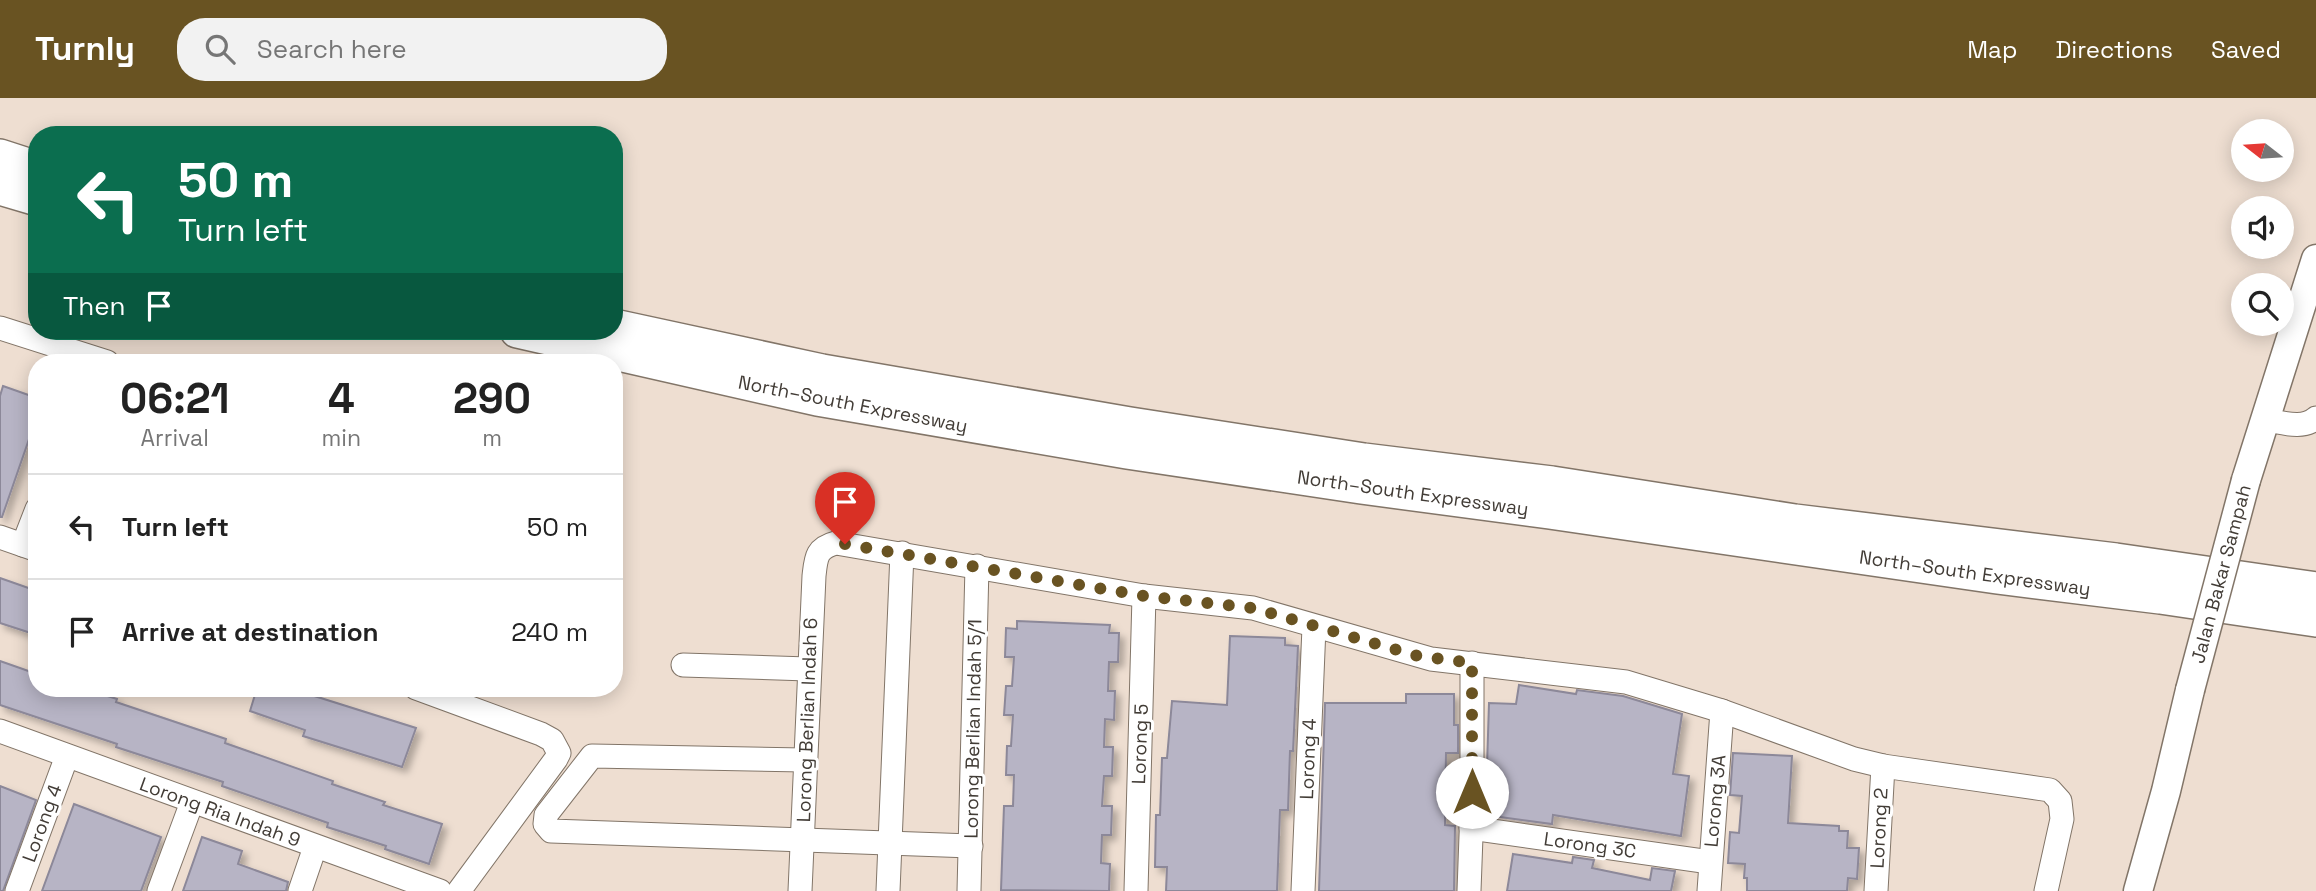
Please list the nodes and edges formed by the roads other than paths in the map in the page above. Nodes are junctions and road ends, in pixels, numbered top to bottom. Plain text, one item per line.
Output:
1 (0, 156) edge
2 (28, 165) edge
3 (0, 188) edge
4 (28, 197) edge
5 (2313, 277) edge
6 (0, 328) edge
7 (623, 328) edge
8 (28, 337) edge
9 (36, 340) edge
10 (557, 340) edge
11 (77, 354) edge
12 (618, 354) edge
13 (623, 355) edge
14 (2316, 418) edge
15 (2265, 420) junction
16 (0, 537) edge
17 (28, 547) edge
18 (902, 553) junction
19 (977, 566) junction
20 (2316, 589) edge
21 (1144, 596) junction
22 (2316, 620) edge
23 (1314, 627) junction
24 (1472, 663) junction
25 (683, 666) dead end
26 (808, 669) junction
27 (440, 697) edge
28 (1722, 711) junction
29 (0, 731) edge
30 (67, 756) junction
31 (804, 760) junction
32 (1882, 766) junction
33 (192, 802) junction
34 (1471, 828) junction
35 (803, 839) junction
36 (890, 842) junction
37 (971, 846) junction
38 (315, 847) junction
39 (1710, 862) junction
40 (17, 891) edge
41 (159, 891) edge
42 (300, 891) edge
43 (440, 891) edge
44 (459, 891) edge
45 (800, 891) edge
46 (888, 891) edge
47 (969, 891) edge
48 (1136, 891) edge
49 (1303, 891) edge
50 (1469, 891) edge
51 (1709, 891) edge
52 (1876, 891) edge
53 (2046, 891) edge
54 (2138, 891) edge

1 - 2 highway
3 - 4 highway
5 - 15 main road, Jalan Bakar Sampah
6 - 8 street
7 - 20 highway, North–South Expressway
9 - 11 street
10 - 12 highway, North–South Expressway
13 - 22 highway, North–South Expressway
14 - 15 street
15 - 54 main road, Jalan Bakar Sampah, bridge
16 - 17 street
18 - 19 street
18 - 26 street, Lorong Berlian Indah 6
18 - 36 street
19 - 21 street
19 - 37 street, Lorong Berlian Indah 5/1
21 - 23 street
21 - 48 street, Lorong 5
23 - 24 street
23 - 49 street, Lorong 4
24 - 28 street
24 - 34 street
25 - 26 street
26 - 31 street, Lorong Berlian Indah 6
27 - 44 street
28 - 32 street
28 - 39 street, Lorong 3A
29 - 30 street, Lorong Ria Indah 9
30 - 33 street, Lorong Ria Indah 9
30 - 40 street, Lorong 4
31 - 35 street, Lorong Berlian Indah 6
31 - 35 street
32 - 52 street, Lorong 2
32 - 53 street
33 - 38 street, Lorong Ria Indah 9
33 - 41 street
34 - 39 street, Lorong 3C
34 - 50 street
35 - 36 street
35 - 45 street, Lorong Berlian Indah 6
36 - 37 street
36 - 46 street
37 - 47 street, Lorong Berlian Indah 5/1
38 - 42 street
38 - 43 street, Lorong Ria Indah 9
39 - 51 street, Lorong 3A

